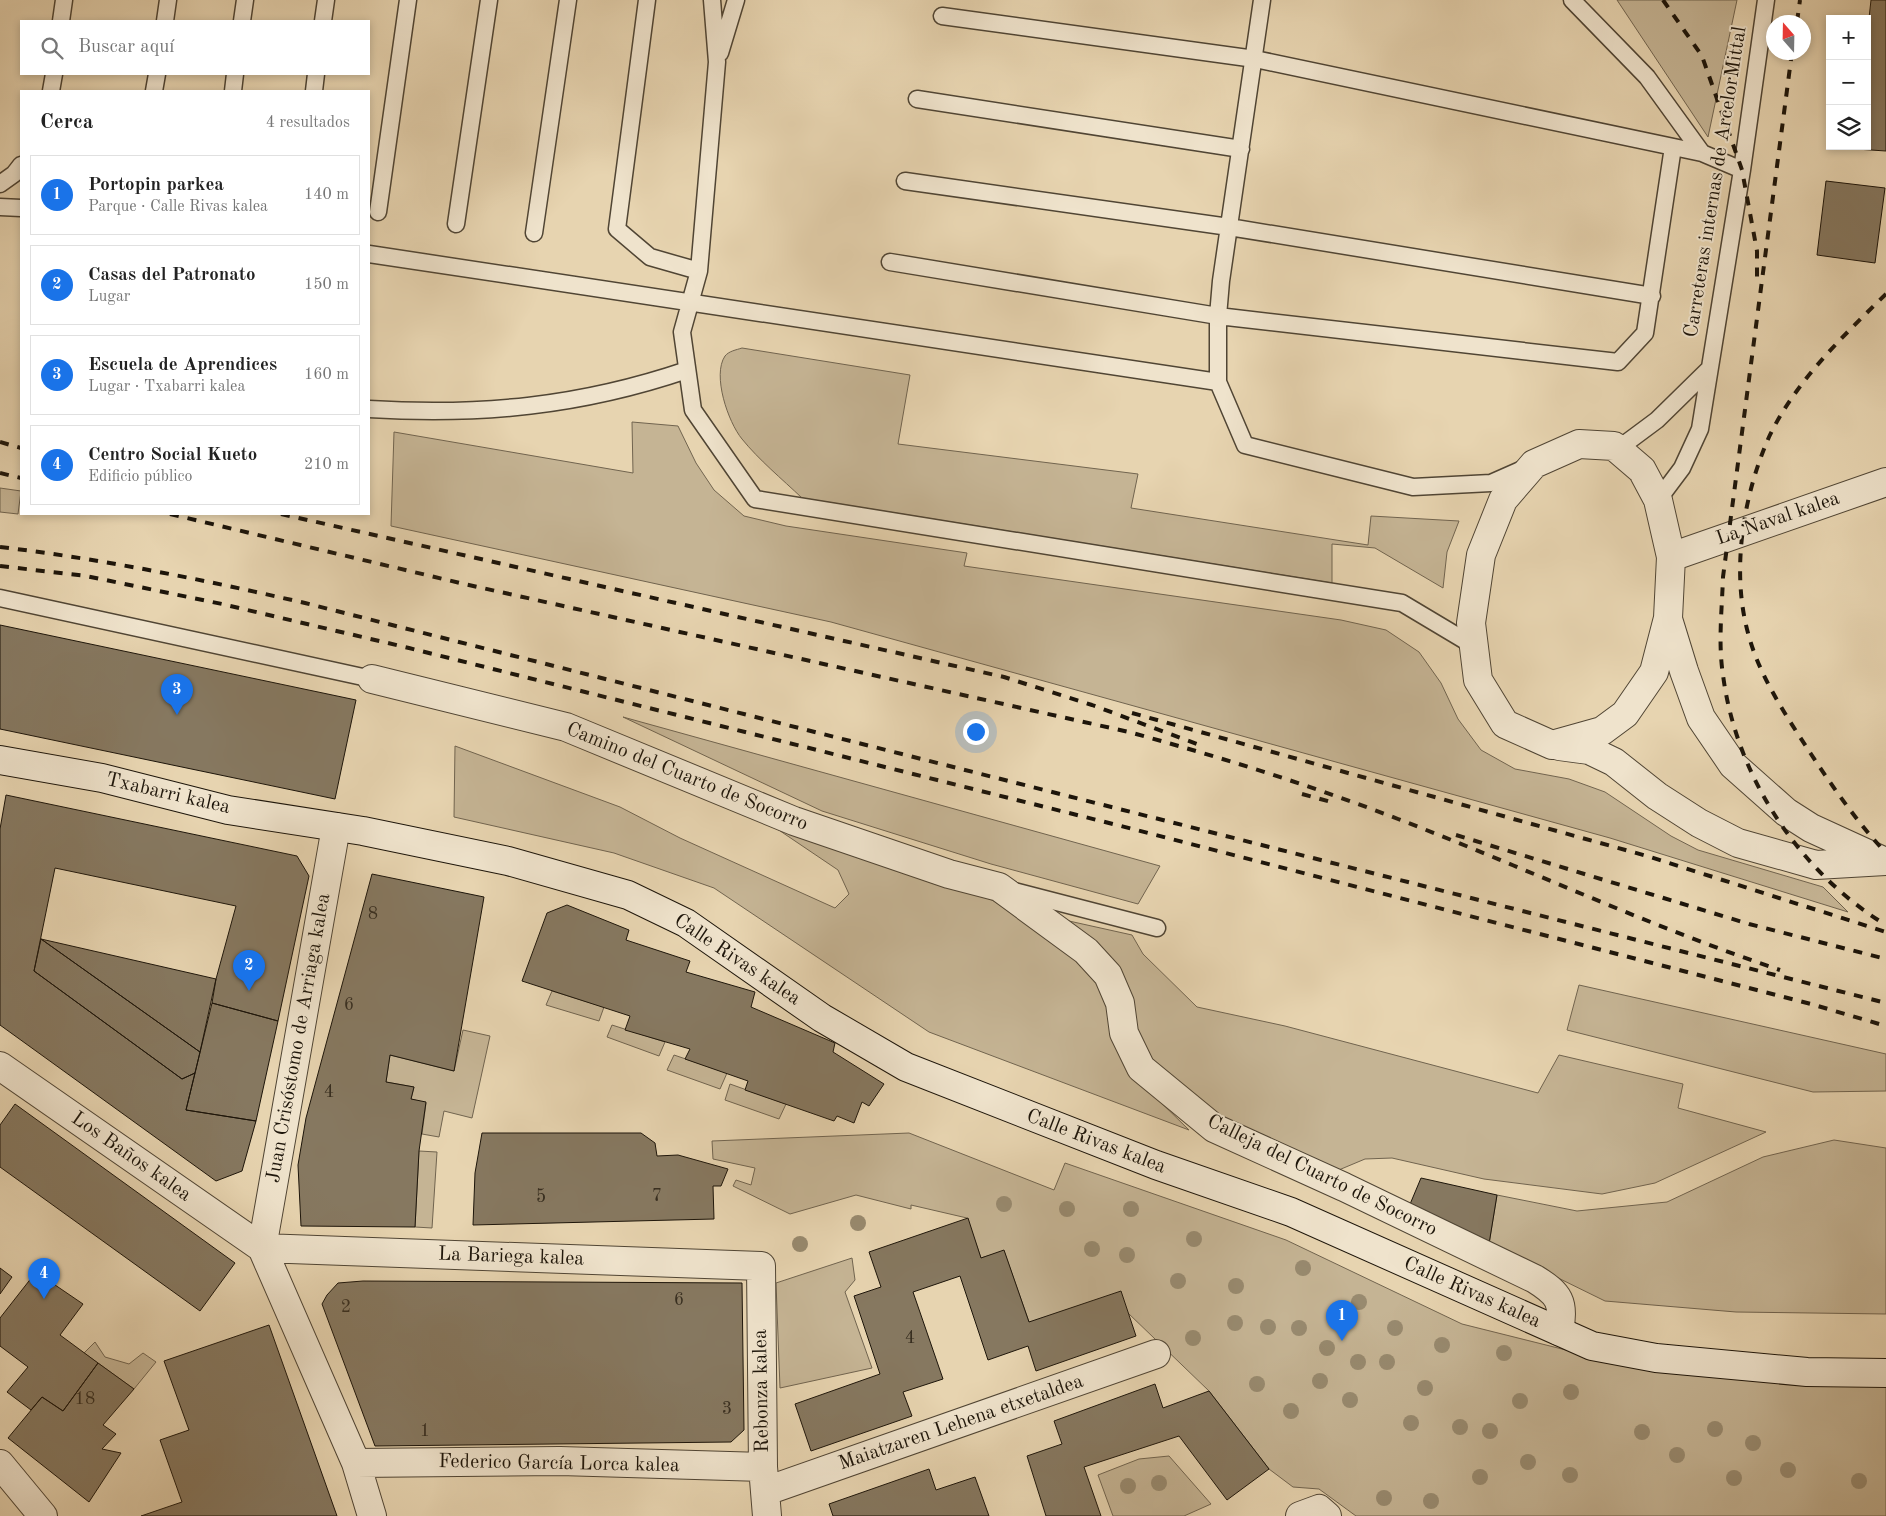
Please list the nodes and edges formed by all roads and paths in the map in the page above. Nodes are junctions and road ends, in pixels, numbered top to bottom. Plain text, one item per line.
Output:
1 (64, 0) edge
2 (168, 0) edge
3 (245, 0) edge
4 (326, 0) edge
5 (408, 0) edge
6 (489, 0) edge
7 (568, 0) edge
8 (647, 0) edge
9 (712, 0) edge
10 (736, 0) edge
11 (1262, 0) edge
12 (1572, 0) edge
13 (1766, 0) edge
14 (942, 16) dead end
15 (62, 20) edge
16 (164, 20) edge
17 (242, 20) edge
18 (324, 20) edge
19 (1255, 59) junction
20 (717, 62) junction
21 (54, 75) edge
22 (157, 75) edge
23 (235, 75) edge
24 (316, 75) edge
25 (51, 90) edge
26 (154, 90) edge
27 (233, 90) edge
28 (314, 90) edge
29 (917, 99) dead end
30 (1673, 147) junction
31 (1241, 150) junction
32 (1702, 154) junction
33 (20, 166) edge
34 (1742, 170) junction
35 (905, 181) dead end
36 (0, 184) edge
37 (0, 207) edge
38 (20, 208) edge
39 (378, 212) dead end
40 (456, 224) dead end
41 (1230, 227) junction
42 (534, 233) dead end
43 (370, 254) edge
44 (890, 262) dead end
45 (699, 270) junction
46 (1652, 296) junction
47 (690, 305) junction
48 (1218, 316) junction
49 (687, 370) junction
50 (1708, 370) junction
51 (1218, 382) junction
52 (370, 409) edge
53 (1618, 449) junction
54 (1534, 464) junction
55 (1886, 482) edge
56 (1658, 500) junction
57 (1671, 557) junction
58 (0, 598) edge
59 (1668, 618) junction
60 (1474, 646) junction
61 (372, 680) joint
62 (1552, 744) junction
63 (0, 760) edge
64 (336, 827) junction
65 (1884, 861) edge
66 (999, 887) junction
67 (1157, 928) dead end
68 (0, 1066) edge
69 (262, 1248) junction
70 (761, 1266) joint
71 (1559, 1331) junction
72 (1156, 1354) dead end
73 (1886, 1373) edge
74 (356, 1463) junction
75 (0, 1464) edge
76 (765, 1491) edge
77 (43, 1516) edge
78 (372, 1516) edge

1 - 15 lane
2 - 16 lane
3 - 17 lane
4 - 18 lane
5 - 39 lane
6 - 40 lane
7 - 42 lane
8 - 45 lane
9 - 20 lane
10 - 20 lane
11 - 19 lane
12 - 32 lane
13 - 34 lane, Carreteras internas de ArcelorMittal
14 - 19 lane
19 - 30 lane
19 - 31 lane
20 - 45 lane
21 - 25 lane
22 - 26 lane
23 - 27 lane
24 - 28 lane
29 - 31 lane
30 - 32 lane
30 - 46 lane
31 - 41 lane
32 - 34 lane
33 - 36 lane
34 - 50 lane, Carreteras internas de ArcelorMittal
35 - 41 lane
37 - 38 lane
41 - 46 lane
41 - 48 lane
43 - 47 lane
44 - 48 lane
45 - 47 lane
46 - 48 lane
47 - 49 lane
47 - 51 lane
48 - 51 lane
49 - 52 lane
49 - 60 lane
50 - 53 lane
50 - 56 lane, Carreteras internas de ArcelorMittal
51 - 54 lane
53 - 54 street
53 - 56 street
54 - 60 street
55 - 57 street, La Naval kalea
56 - 57 street
57 - 59 street
58 - 61 lane
59 - 62 street
59 - 65 street
60 - 62 street
61 - 66 street, Camino del Cuarto de Socorro
62 - 65 street
63 - 64 street, Txabarri kalea
64 - 69 street, Juan Crisóstomo de Arriaga kalea
64 - 71 street, Calle Rivas kalea
66 - 67 lane
66 - 71 street, Calleja del Cuarto de Socorro
68 - 69 street, Los Baños kalea
69 - 70 street, La Bariega kalea
69 - 74 street
70 - 76 street, Rebonza kalea
71 - 73 street, Calle Rivas kalea
72 - 76 street, Maiatzaren Lehena etxetaldea
74 - 76 street, Federico García Lorca kalea
74 - 78 street
75 - 77 street

